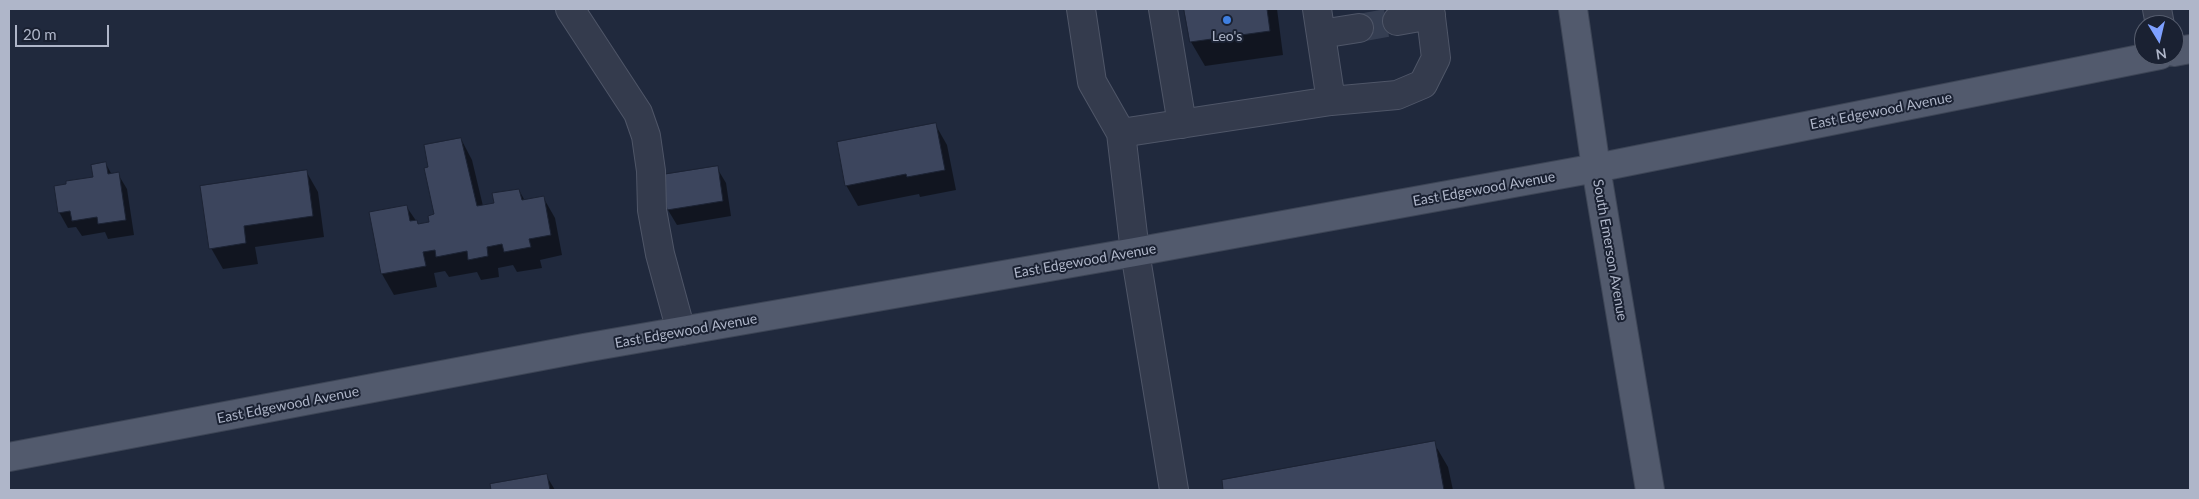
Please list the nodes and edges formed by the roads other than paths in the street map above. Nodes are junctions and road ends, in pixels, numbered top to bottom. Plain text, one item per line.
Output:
1 (570, 9) edge
2 (1080, 9) edge
3 (1163, 9) edge
4 (1573, 9) edge
5 (1430, 12) edge
6 (1398, 21) tunnel mouth
7 (1319, 22) edge
8 (1359, 28) tunnel mouth
9 (2134, 60) edge
10 (1331, 101) junction
11 (1182, 124) junction
12 (1121, 133) junction
13 (1596, 168) junction
14 (1135, 252) junction
15 (680, 331) junction
16 (9, 457) edge
17 (1174, 490) edge
18 (1650, 490) edge

1 - 15 lane
2 - 12 lane
3 - 11 lane
4 - 13 main road, South Emerson Avenue
5 - 6 lane
5 - 10 lane
7 - 8 lane
7 - 10 lane
9 - 13 main road, East Edgewood Avenue
10 - 11 lane
11 - 12 lane
12 - 14 lane
13 - 14 main road, East Edgewood Avenue
13 - 18 main road, South Emerson Avenue
14 - 15 main road, East Edgewood Avenue
14 - 17 lane
15 - 16 main road, East Edgewood Avenue

